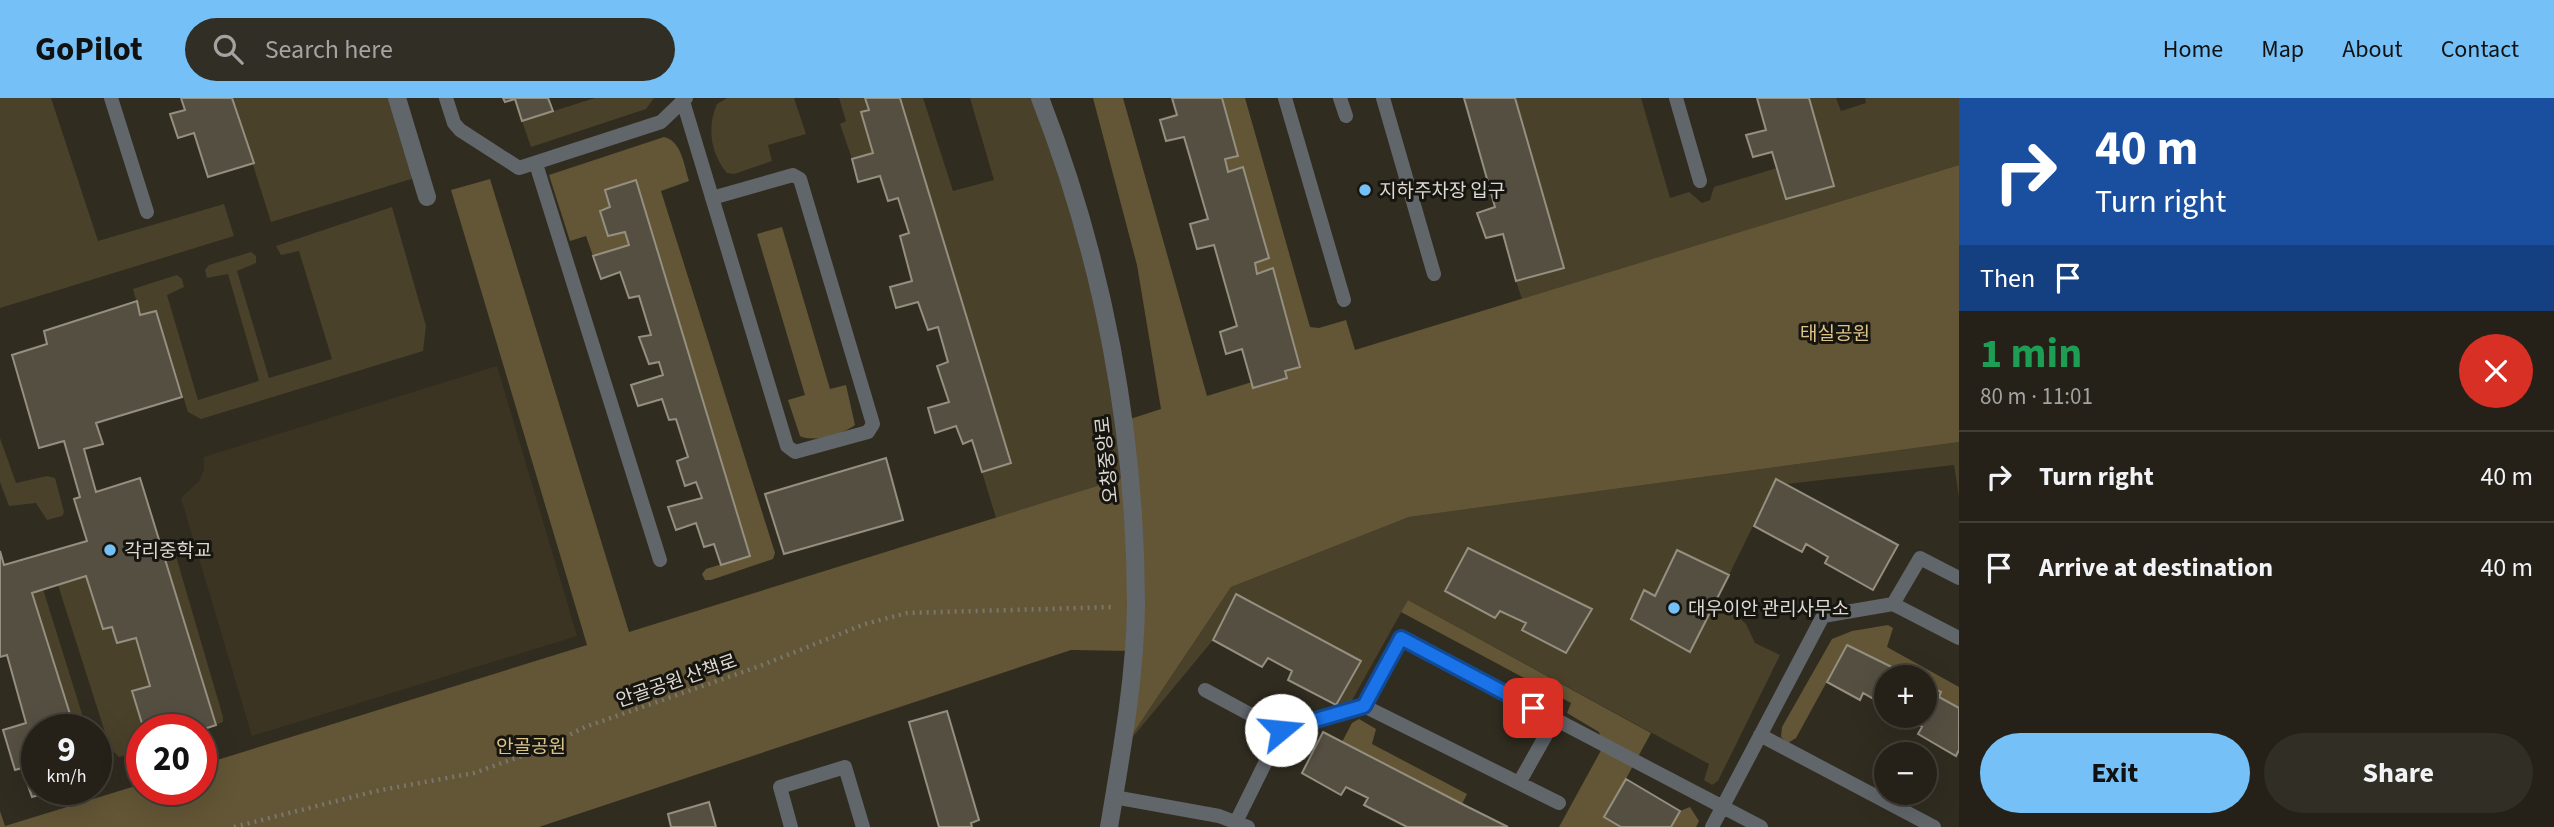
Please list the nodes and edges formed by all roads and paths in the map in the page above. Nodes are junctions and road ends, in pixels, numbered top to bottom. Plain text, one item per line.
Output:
1 (111, 98) edge
2 (397, 98) edge
3 (446, 98) edge
4 (1040, 98) edge
5 (1285, 98) edge
6 (1340, 98) edge
7 (1383, 98) edge
8 (1676, 98) edge
9 (683, 99) edge
10 (1346, 116) dead end
11 (536, 164) junction
12 (1700, 181) dead end
13 (427, 197) dead end
14 (712, 198) junction
15 (148, 212) dead end
16 (1434, 274) dead end
17 (1344, 300) dead end
18 (660, 560) dead end
19 (1959, 578) edge
20 (1893, 604) junction
21 (1136, 606) junction
22 (1959, 638) edge
23 (1205, 690) dead end
24 (1364, 706) junction
25 (1555, 719) junction
26 (1281, 730) junction
27 (1760, 735) junction
28 (1519, 783) junction
29 (1114, 797) junction
30 (1559, 803) dead end
31 (1722, 807) junction
32 (1242, 824) edge
33 (1928, 826) edge
34 (234, 827) edge
35 (791, 827) edge
36 (863, 827) edge
37 (1109, 827) edge
38 (1712, 827) edge
39 (1761, 827) edge

1 - 15 lane
2 - 13 street
3 - 11 lane
4 - 21 street, 오창중앙로
5 - 17 lane
6 - 10 lane
7 - 16 lane
8 - 12 lane
9 - 11 lane
9 - 14 lane
11 - 18 lane
14 - 14 lane
19 - 20 lane
20 - 22 lane
20 - 27 lane
21 - 29 street, 오창중앙로
21 - 34 path, 안골공원 산책로
23 - 26 lane
24 - 25 lane
24 - 26 lane
24 - 28 lane
25 - 28 lane
25 - 31 lane
26 - 32 lane
27 - 31 lane
27 - 33 lane
28 - 30 lane
29 - 32 lane
29 - 37 street, 오창중앙로
31 - 38 lane
31 - 39 lane
35 - 36 lane

